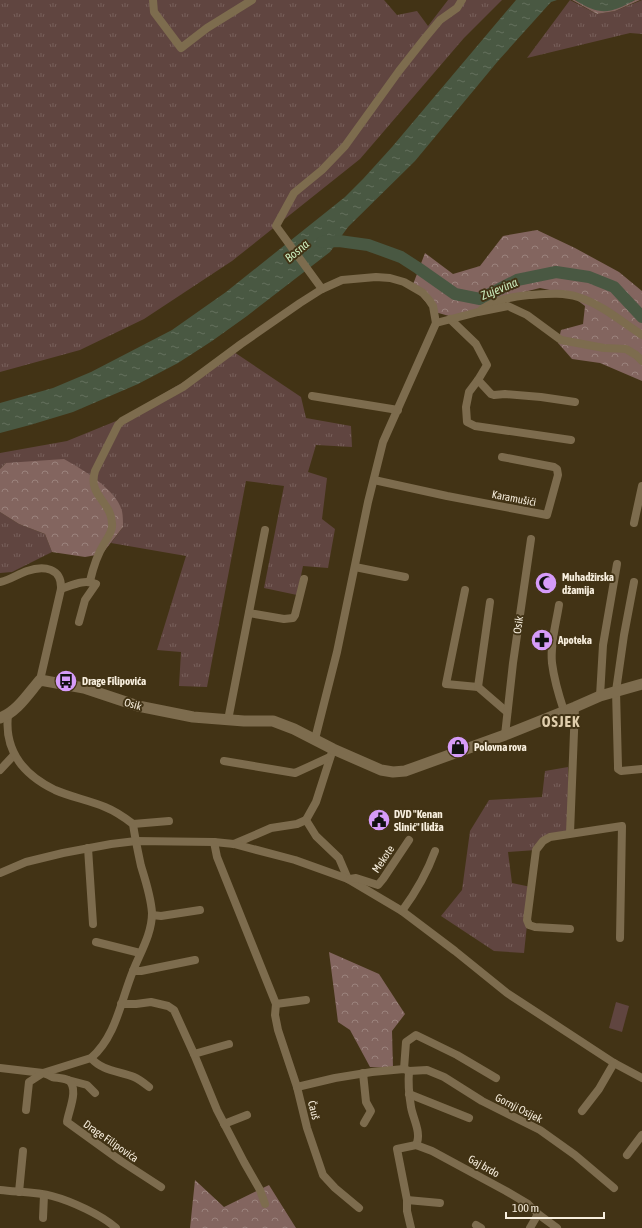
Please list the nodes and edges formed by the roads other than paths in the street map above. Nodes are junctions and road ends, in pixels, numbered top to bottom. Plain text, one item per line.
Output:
1 (153, 0) edge
2 (252, 0) edge
3 (462, 0) edge
4 (322, 289) junction
5 (478, 312) junction
6 (450, 319) junction
7 (436, 323) junction
8 (642, 335) edge
9 (642, 361) edge
10 (478, 380) junction
11 (312, 396) dead end
12 (575, 402) dead end
13 (398, 410) junction
14 (571, 440) dead end
15 (502, 457) dead end
16 (374, 480) junction
17 (642, 486) edge
18 (634, 523) dead end
19 (265, 530) dead end
20 (530, 539) dead end
21 (617, 564) dead end
22 (356, 567) junction
23 (405, 577) dead end
24 (304, 578) dead end
25 (90, 581) junction
26 (0, 582) edge
27 (634, 582) dead end
28 (61, 589) junction
29 (464, 590) dead end
30 (490, 602) dead end
31 (559, 605) dead end
32 (249, 613) junction
33 (79, 622) dead end
34 (40, 680) junction
35 (642, 684) edge
36 (478, 687) junction
37 (616, 691) junction
38 (600, 696) junction
39 (575, 707) junction
40 (564, 711) junction
41 (507, 712) junction
42 (4, 717) edge
43 (228, 720) junction
44 (504, 734) junction
45 (314, 739) junction
46 (331, 753) junction
47 (14, 755) junction
48 (224, 761) dead end
49 (642, 769) edge
50 (0, 770) edge
51 (306, 820) junction
52 (169, 821) dead end
53 (134, 824) junction
54 (570, 833) junction
55 (409, 840) dead end
56 (136, 841) junction
57 (214, 842) junction
58 (234, 844) junction
59 (88, 848) junction
60 (435, 851) dead end
61 (0, 873) edge
62 (348, 879) junction
63 (200, 910) dead end
64 (402, 911) junction
65 (152, 915) junction
66 (93, 924) dead end
67 (570, 929) dead end
68 (620, 938) dead end
69 (96, 942) dead end
70 (140, 953) junction
71 (195, 960) dead end
72 (133, 971) junction
73 (306, 1000) dead end
74 (121, 1004) junction
75 (276, 1004) junction
76 (229, 1044) dead end
77 (194, 1054) junction
78 (91, 1058) junction
79 (614, 1063) junction
80 (0, 1068) edge
81 (407, 1070) junction
82 (43, 1073) junction
83 (363, 1073) junction
84 (496, 1078) dead end
85 (642, 1078) edge
86 (68, 1080) junction
87 (149, 1087) dead end
88 (297, 1087) junction
89 (95, 1093) dead end
90 (409, 1094) junction
91 (26, 1110) dead end
92 (582, 1111) dead end
93 (247, 1115) dead end
94 (469, 1118) dead end
95 (364, 1123) dead end
96 (224, 1124) junction
97 (642, 1135) edge
98 (416, 1144) junction
99 (23, 1151) dead end
100 (627, 1155) dead end
101 (161, 1187) dead end
102 (614, 1188) dead end
103 (0, 1190) edge
104 (19, 1192) junction
105 (44, 1195) junction
106 (407, 1200) junction
107 (440, 1203) dead end
108 (265, 1204) dead end
109 (359, 1208) dead end
110 (538, 1214) junction
111 (43, 1218) dead end
112 (116, 1228) edge
113 (411, 1228) edge
114 (530, 1228) edge
115 (558, 1228) edge

1 - 2 street
3 - 4 street
4 - 7 street
4 - 25 street
5 - 6 street
5 - 8 street
5 - 9 street
6 - 7 street
6 - 10 street
7 - 13 street
10 - 12 street
10 - 14 street
11 - 13 street
13 - 16 street
15 - 16 street, Karamušići
16 - 22 street
17 - 18 street
19 - 32 street
20 - 41 street, Osik
21 - 38 street
22 - 23 street
22 - 45 street
24 - 32 street
25 - 28 street
25 - 33 street
26 - 28 street
27 - 37 street
28 - 34 street
29 - 36 street
30 - 36 street
31 - 40 street
32 - 43 street
34 - 42 main road
34 - 43 main road, Osik
35 - 37 main road, Osik
36 - 41 street
37 - 38 main road, Osik
37 - 49 street
38 - 39 main road, Osik
39 - 40 main road, Osik
39 - 54 street
40 - 44 main road, Osik
41 - 44 street, Osik
42 - 47 street
43 - 45 main road, Osik
44 - 46 main road, Osik
45 - 46 main road, Osik
46 - 48 street
46 - 51 street
47 - 50 street
47 - 53 street
51 - 58 street
51 - 62 street
52 - 53 street
53 - 56 street
54 - 67 street
54 - 68 street
55 - 62 street, Mekote
56 - 57 street
56 - 59 street
56 - 65 street
57 - 58 street
57 - 75 street, Čauš
58 - 62 street
59 - 61 street
59 - 66 street
60 - 64 street
62 - 64 street
63 - 65 street
64 - 79 street
65 - 70 street
69 - 70 street
70 - 72 street
71 - 72 street
72 - 74 street
73 - 75 street
74 - 77 street
74 - 78 street
75 - 88 street, Čauš
76 - 77 street
77 - 96 street
78 - 82 street
78 - 87 street
79 - 85 street
79 - 92 street
80 - 82 street
81 - 83 street, Gornji Osijek
81 - 84 street, Gornji Osijek
81 - 90 street
81 - 102 street, Gornji Osijek
82 - 86 street
82 - 91 street
83 - 88 street, Gornji Osijek
83 - 95 street
86 - 89 street
86 - 101 street, Drage Filipovića
88 - 109 street, Čauš
90 - 94 street
90 - 98 street
93 - 96 street
96 - 108 street
97 - 100 street
98 - 106 street
98 - 110 street, Gaj brdo
99 - 104 street
103 - 104 street
104 - 105 street
105 - 111 street
105 - 112 street
106 - 107 street
106 - 113 street
110 - 114 street
110 - 115 street, Gaj brdo

